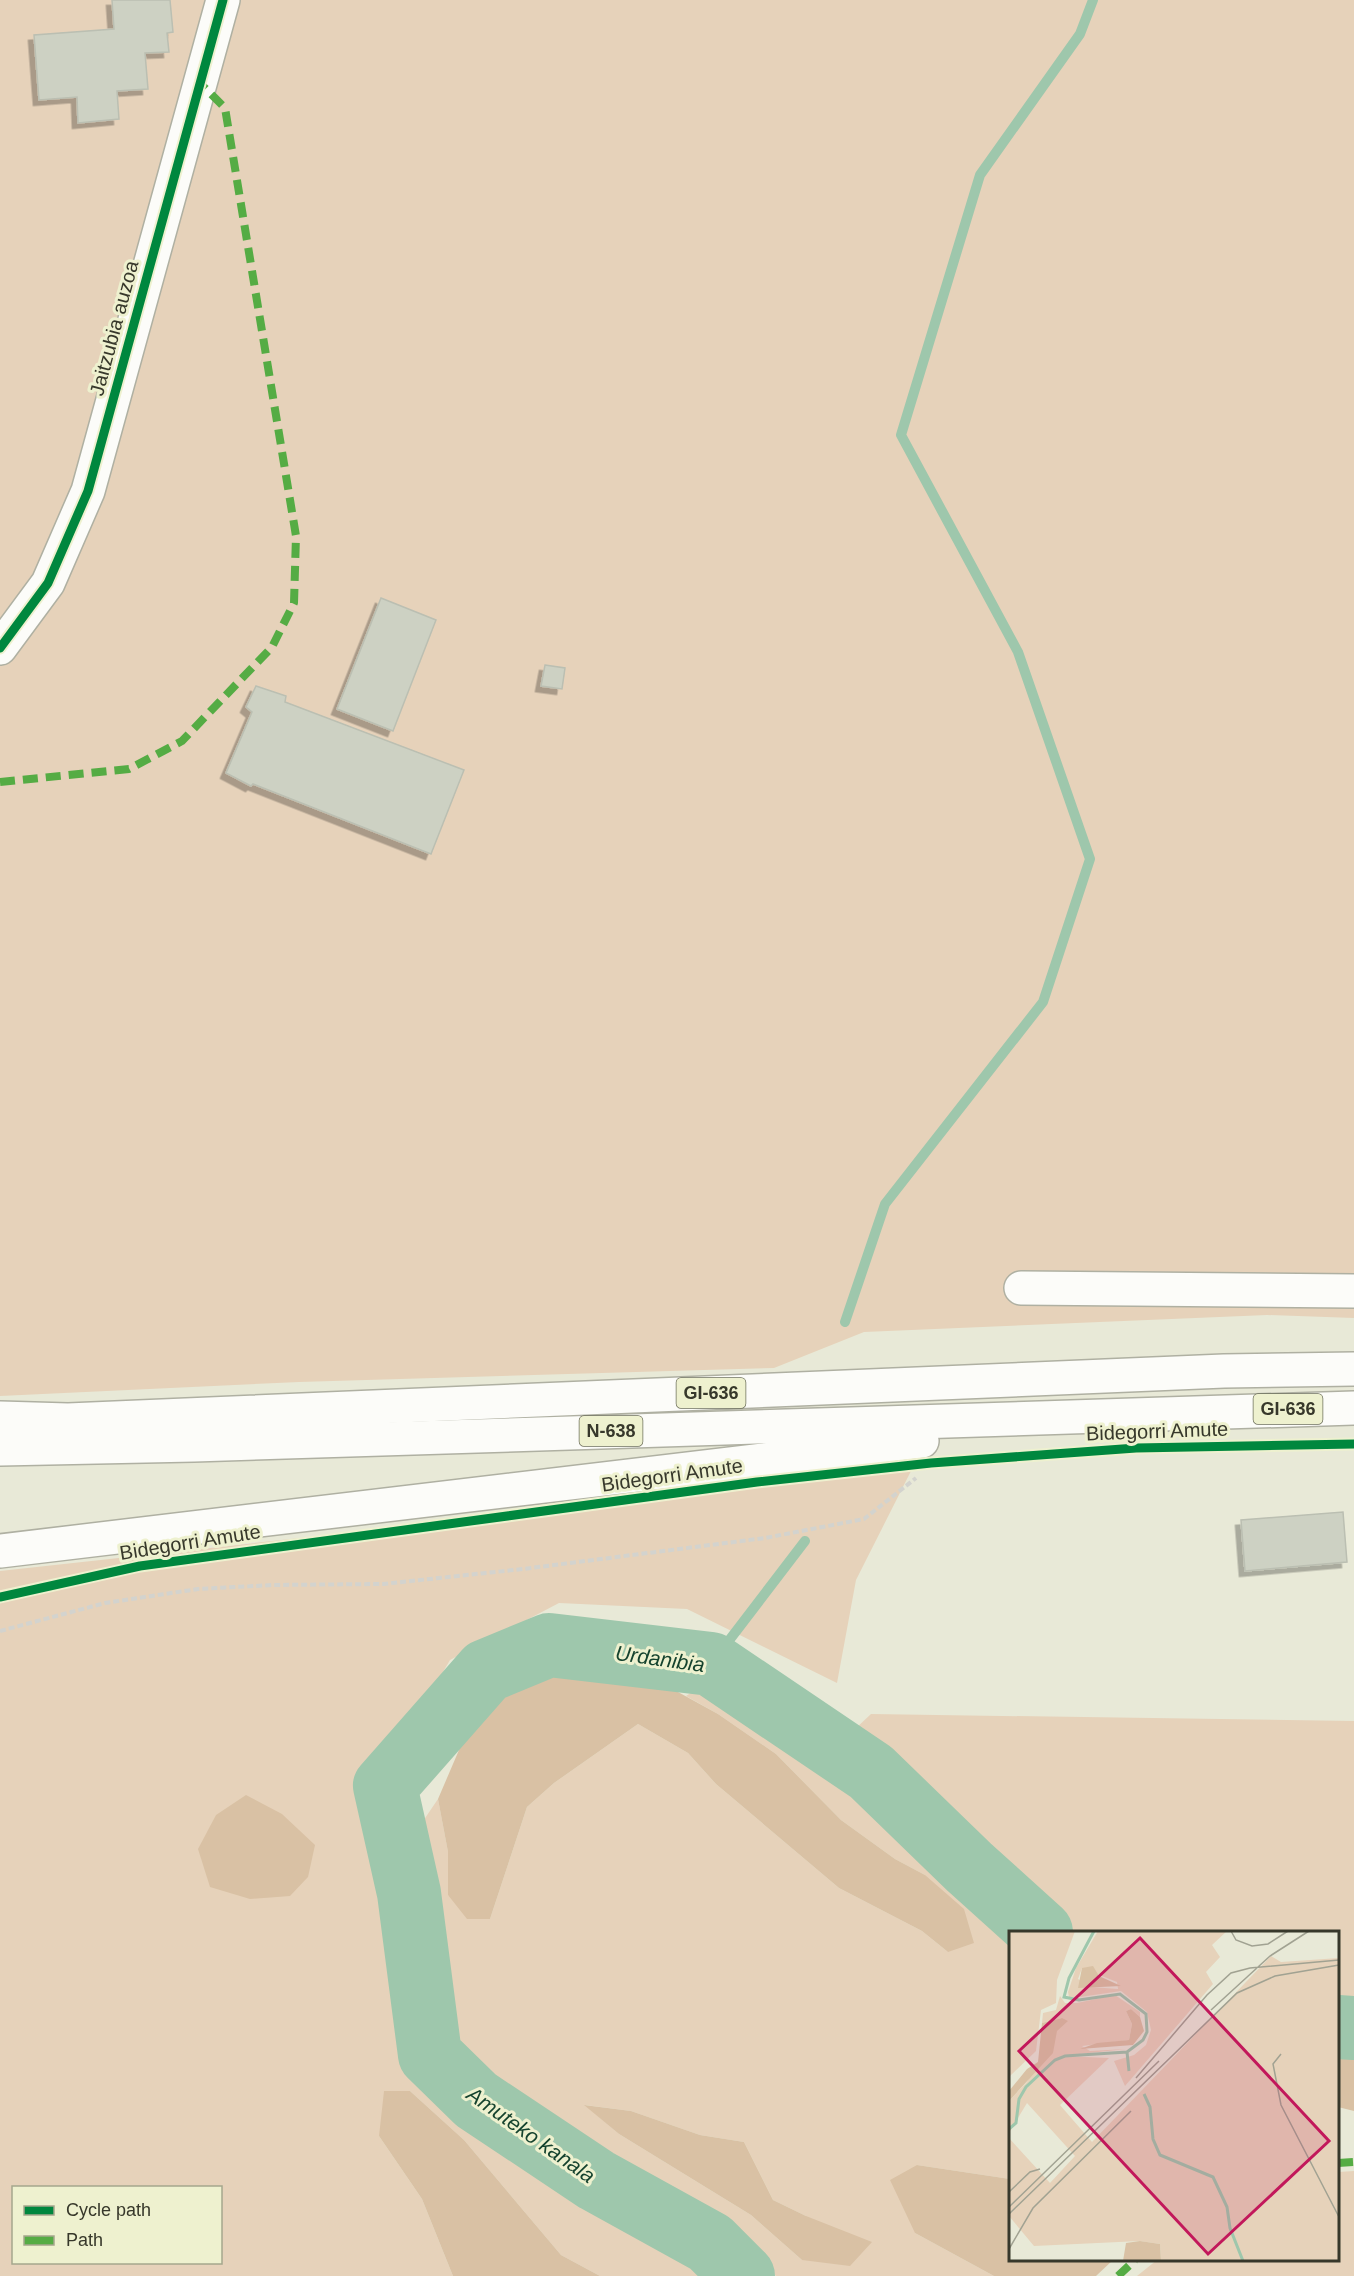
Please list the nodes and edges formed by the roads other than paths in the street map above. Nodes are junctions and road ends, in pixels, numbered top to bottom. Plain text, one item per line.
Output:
1 (223, 0) edge
2 (0, 648) edge
3 (1021, 1288) dead end
4 (1354, 1291) edge
5 (1354, 1369) edge
6 (1354, 1408) edge
7 (1222, 1411) junction
8 (0, 1418) edge
9 (68, 1420) junction
10 (0, 1432) edge
11 (0, 1449) edge
12 (0, 1551) edge

1 - 2 main road, Jaitzubia auzoa
3 - 4 main road
5 - 9 main road, GI-636
6 - 7 main road, GI-636
7 - 11 main road, N-638
7 - 12 main road, GI-636
8 - 9 main road, GI-636
9 - 10 main road

